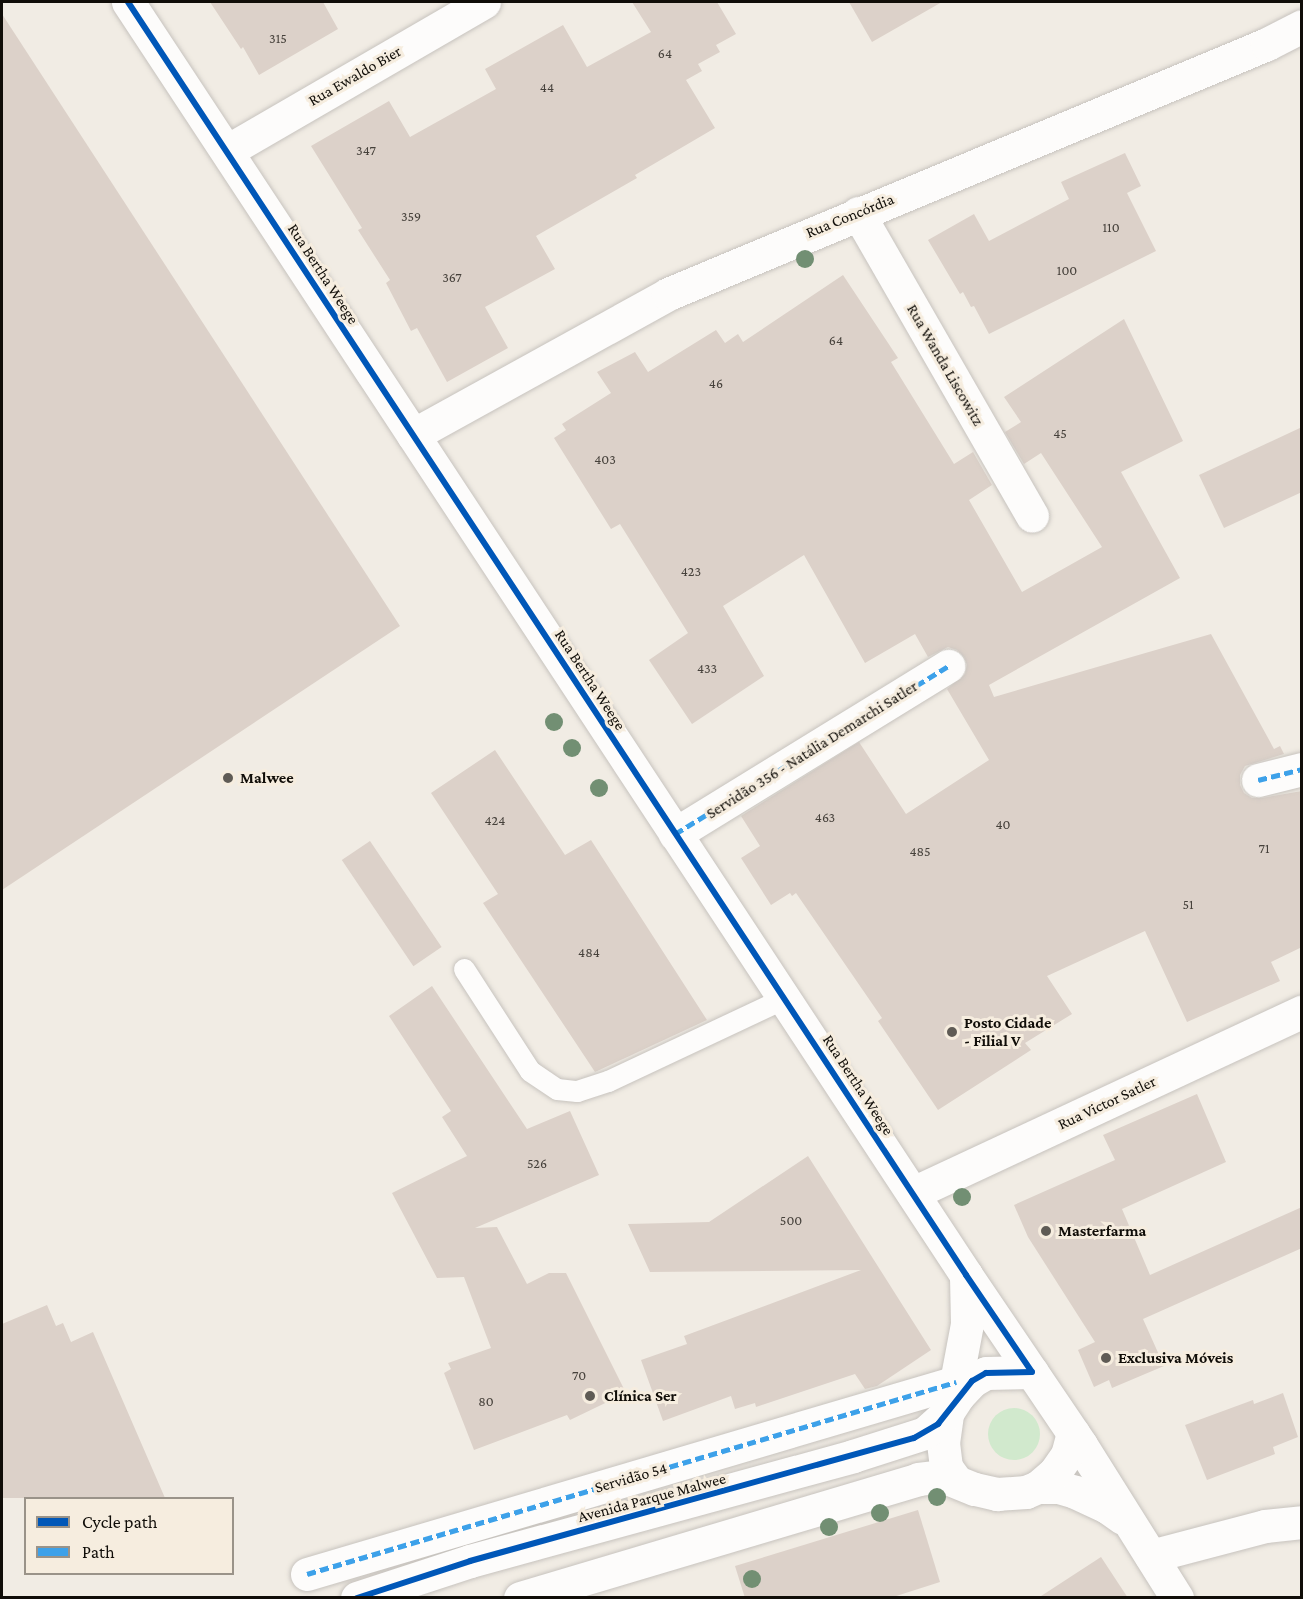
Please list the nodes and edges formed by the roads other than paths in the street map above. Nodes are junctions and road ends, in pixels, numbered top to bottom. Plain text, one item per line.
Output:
1 (128, 2) edge
2 (484, 2) edge
3 (1302, 26) edge
4 (227, 151) junction
5 (858, 213) junction
6 (413, 435) junction
7 (1032, 516) dead end
8 (948, 666) dead end
9 (1302, 770) edge
10 (1258, 780) dead end
11 (675, 834) junction
12 (464, 969) dead end
13 (784, 998) junction
14 (1302, 1012) edge
15 (913, 1193) junction
16 (966, 1275) junction
17 (1032, 1372) junction
18 (956, 1382) junction
19 (947, 1413) junction
20 (1073, 1433) junction
21 (956, 1481) junction
22 (1038, 1487) junction
23 (1302, 1522) edge
24 (1131, 1526) junction
25 (1151, 1556) junction
26 (307, 1574) dead end
27 (357, 1598) edge
28 (520, 1598) edge
29 (1177, 1598) edge

1 - 4 main road, Rua Bertha Weege
2 - 4 main road, Rua Ewaldo Bier
3 - 5 main road, Rua Concórdia
4 - 6 main road, Rua Bertha Weege
5 - 6 main road, Rua Concórdia
5 - 7 main road, Rua Wanda Liscowitz
6 - 11 main road, Rua Bertha Weege
8 - 11 main road, Servidão 356 - Natália Demarchi Satler
9 - 10 main road
11 - 13 main road, Rua Bertha Weege
12 - 13 lane
13 - 15 main road, Rua Bertha Weege
14 - 15 main road, Rua Victor Satler
15 - 16 main road, Rua Bertha Weege
16 - 17 main road, Rua Bertha Weege
16 - 18 main road
17 - 19 main road
17 - 20 main road, Rua Bertha Weege
18 - 19 main road
18 - 26 main road, Servidão 54
19 - 21 main road
19 - 27 main road, Avenida Parque Malwee
20 - 22 main road
20 - 24 main road, Rua Bertha Weege
21 - 22 main road
21 - 28 main road
22 - 24 main road, Rua Bertha Weege
23 - 25 main road
24 - 25 main road, Rua Bertha Weege
25 - 29 main road, Rua Bertha Weege

